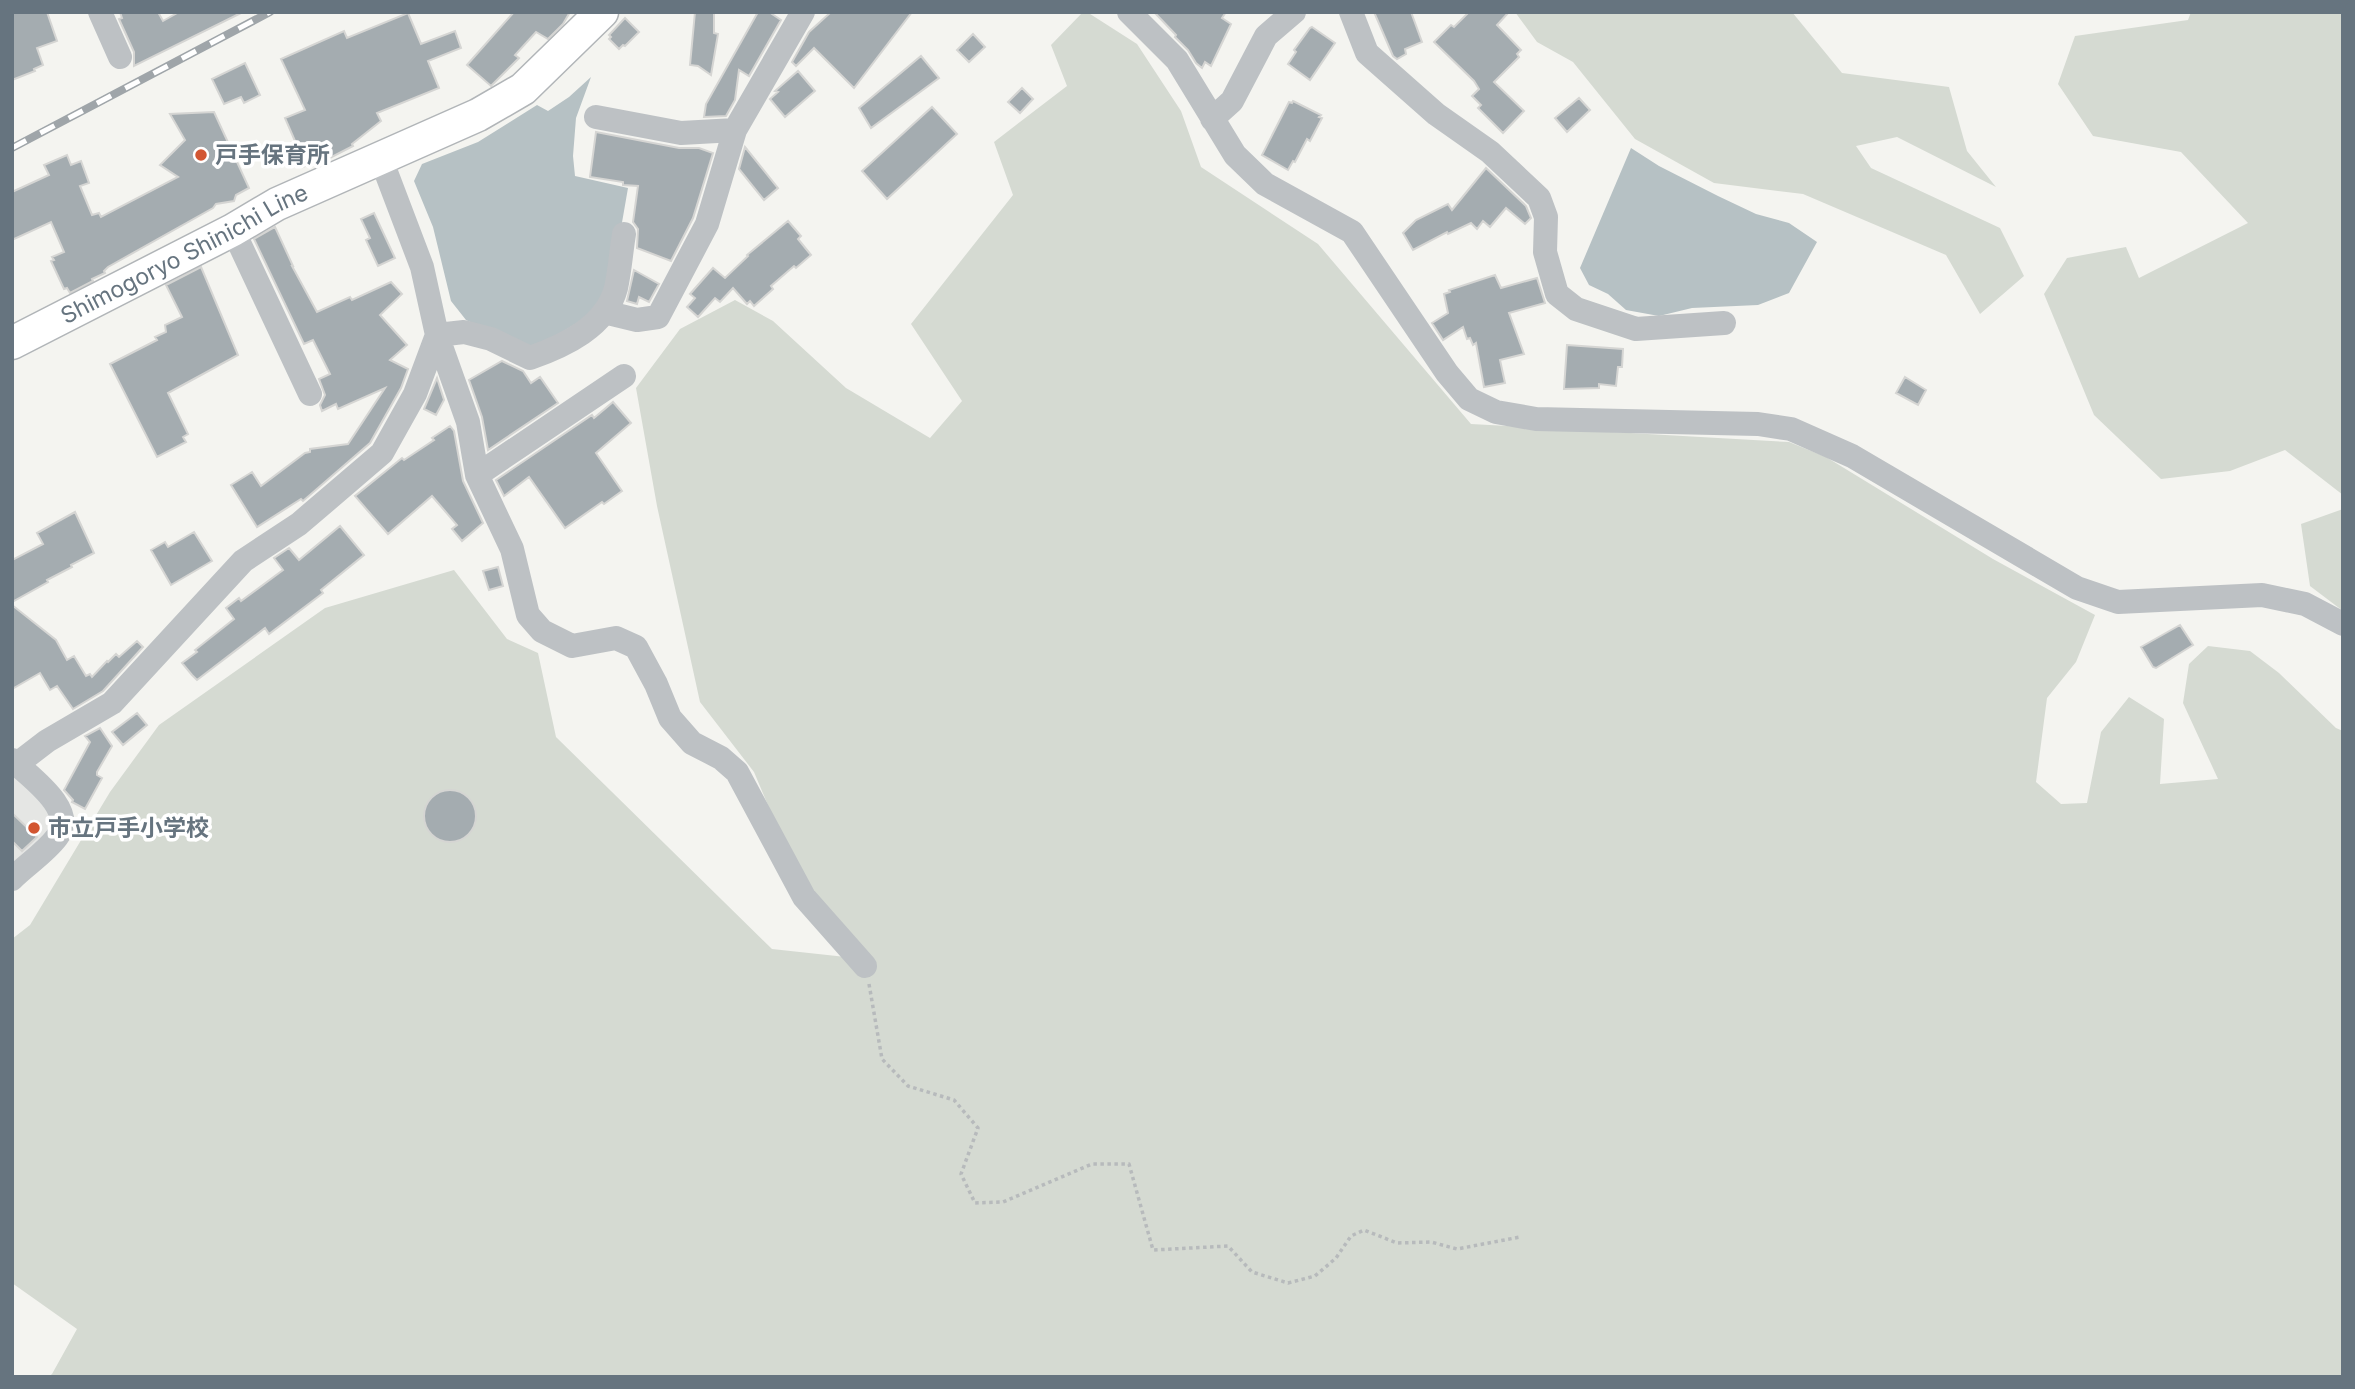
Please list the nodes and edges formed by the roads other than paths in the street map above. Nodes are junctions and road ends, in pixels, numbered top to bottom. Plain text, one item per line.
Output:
1 (100, 12) edge
2 (602, 12) edge
3 (803, 12) edge
4 (1129, 12) edge
5 (1294, 12) edge
6 (1351, 12) edge
7 (120, 57) dead end
8 (596, 117) dead end
9 (1212, 119) junction
10 (735, 130) junction
11 (382, 159) junction
12 (233, 230) junction
13 (624, 234) dead end
14 (604, 312) junction
15 (1724, 323) dead end
16 (438, 335) junction
17 (12, 343) edge
18 (624, 376) dead end
19 (310, 394) dead end
20 (478, 475) junction
21 (2343, 624) edge
22 (15, 762) edge
23 (12, 878) edge
24 (865, 966) road end

1 - 7 street
2 - 11 main road, Shimogoryo Shinichi Line
3 - 10 street
4 - 9 street
5 - 9 street
6 - 15 street
8 - 10 street
9 - 21 street
10 - 14 street
11 - 12 main road, Shimogoryo Shinichi Line
11 - 16 street
12 - 17 main road, Shimogoryo Shinichi Line
12 - 19 street
13 - 14 street
14 - 16 street
16 - 20 street
16 - 22 street
18 - 20 street
20 - 24 street
22 - 23 street

